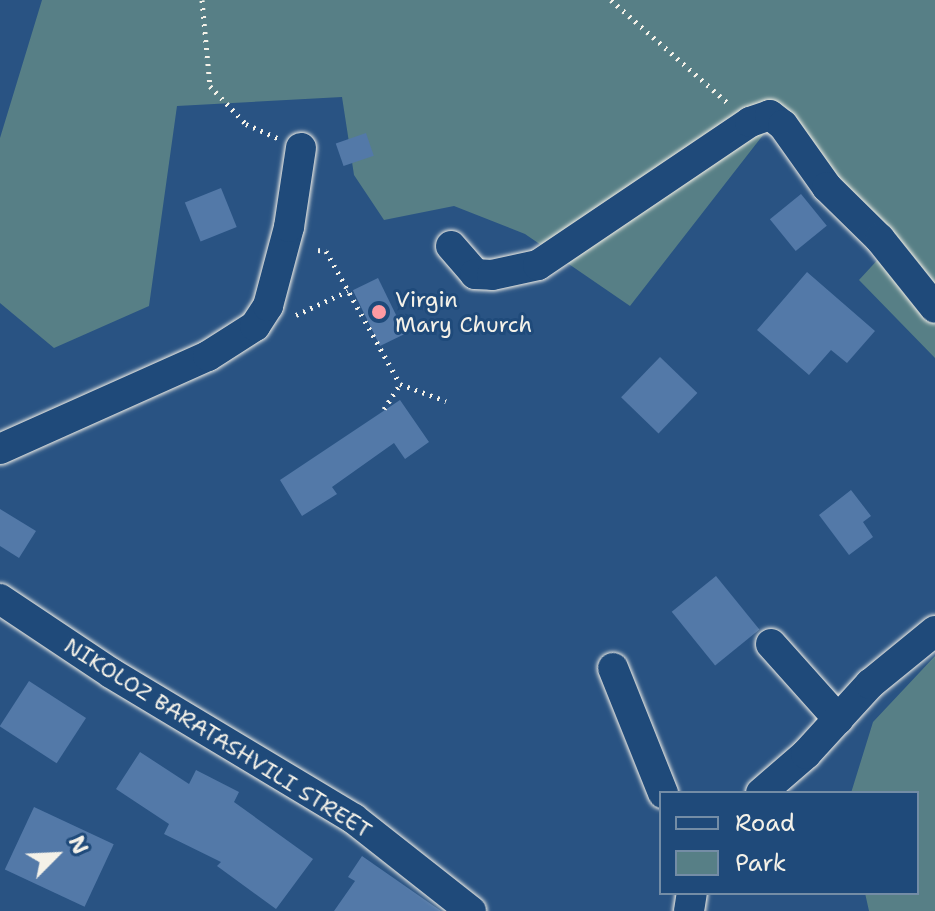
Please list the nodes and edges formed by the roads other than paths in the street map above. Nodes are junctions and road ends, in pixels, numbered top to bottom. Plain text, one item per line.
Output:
1 (301, 148) road end
2 (451, 246) dead end
3 (935, 308) edge
4 (0, 449) edge
5 (1, 602) edge
6 (935, 631) edge
7 (771, 644) dead end
8 (613, 668) dead end
9 (838, 719) junction
10 (662, 791) edge
11 (763, 791) edge
12 (471, 911) edge

1 - 4 street
2 - 3 street
5 - 12 street, NIKOLOZ BARATASHVILI STREET
6 - 9 street
7 - 9 street
8 - 10 street
9 - 11 street

